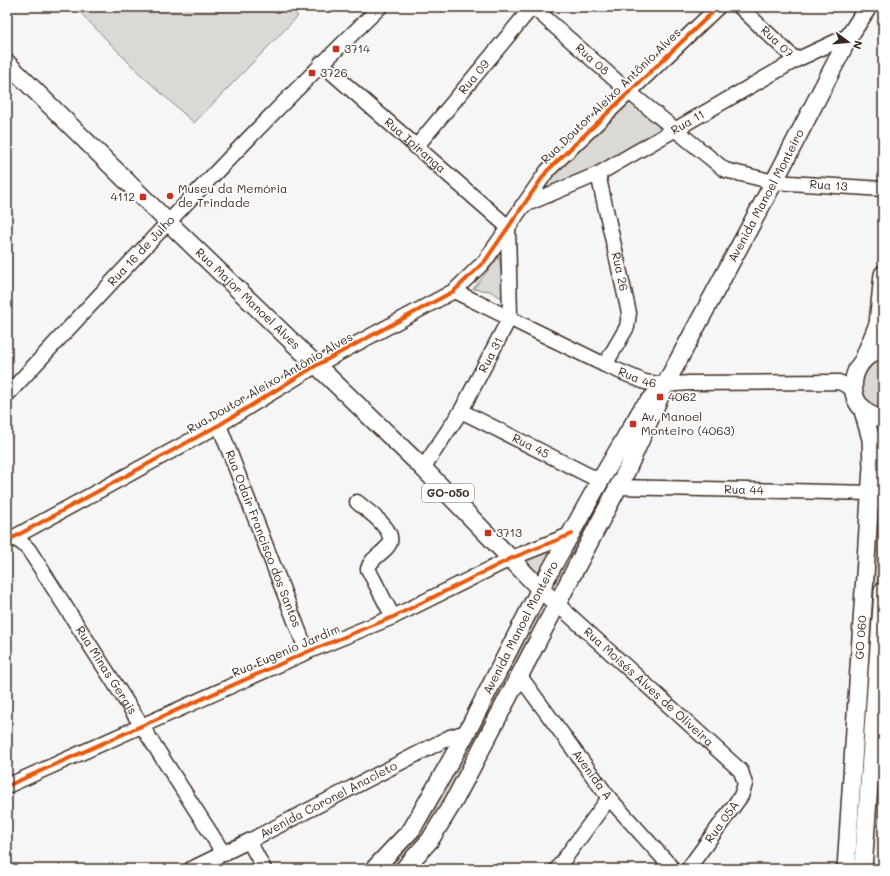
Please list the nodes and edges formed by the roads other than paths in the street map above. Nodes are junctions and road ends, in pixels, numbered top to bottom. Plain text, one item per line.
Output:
1 (380, 7) edge
2 (533, 7) edge
3 (718, 7) edge
4 (740, 7) edge
5 (868, 7) edge
6 (850, 35) junction
7 (796, 60) junction
8 (7, 63) edge
9 (321, 63) junction
10 (629, 92) junction
11 (676, 130) junction
12 (416, 147) junction
13 (598, 174) junction
14 (774, 182) junction
15 (883, 189) edge
16 (522, 206) junction
17 (167, 221) junction
18 (508, 228) junction
19 (883, 274) edge
20 (454, 291) junction
21 (510, 317) junction
22 (883, 349) edge
23 (864, 358) junction
24 (317, 365) junction
25 (605, 365) junction
26 (849, 382) junction
27 (665, 385) junction
28 (7, 394) edge
29 (862, 407) junction
30 (461, 411) junction
31 (883, 418) edge
32 (219, 425) junction
33 (610, 464) junction
34 (423, 468) junction
35 (626, 472) junction
36 (600, 480) junction
37 (618, 487) junction
38 (871, 494) junction
39 (357, 502) dead end
40 (572, 534) junction
41 (9, 538) edge
42 (512, 558) junction
43 (540, 589) junction
44 (883, 591) edge
45 (556, 603) junction
46 (393, 617) junction
47 (307, 652) junction
48 (519, 675) junction
49 (142, 725) junction
50 (467, 732) junction
51 (741, 771) joint
52 (7, 786) edge
53 (609, 798) junction
54 (249, 841) junction
55 (224, 854) junction
56 (191, 869) edge
57 (264, 869) edge
58 (374, 869) edge
59 (404, 869) edge
60 (557, 869) edge
61 (673, 869) edge
62 (688, 869) edge
63 (846, 869) edge
64 (863, 869) edge

1 - 9 street, Rua 16 de Julho
2 - 10 street, Rua 08
2 - 12 street, Rua 09
3 - 10 street, Rua Doutor Aleixo Antônio Alves
4 - 7 street, Rua 07
5 - 6 main road, Avenida Manoel Monteiro
6 - 7 street, Rua 11
6 - 14 main road, Avenida Manoel Monteiro
7 - 11 street, Rua 11
8 - 17 main road, Rua Major Manoel Alves / GO-050
9 - 12 street, Rua Ipiranga
9 - 17 street, Rua 16 de Julho
10 - 11 street, Rua 08
10 - 16 street, Rua Doutor Aleixo Antônio Alves
11 - 13 street, Rua 11
11 - 14 street, Rua 08
12 - 18 street, Rua Ipiranga
13 - 16 street, Rua 11
13 - 25 street, Rua 26
14 - 15 street, Rua 13
14 - 27 main road, Avenida Manoel Monteiro
16 - 18 street, Rua Doutor Aleixo Antônio Alves
17 - 24 main road, Rua Major Manoel Alves / GO-050
17 - 28 street, Rua 16 de Julho
18 - 20 street, Rua Doutor Aleixo Antônio Alves
18 - 21 street, Rua 31
19 - 23 main road
20 - 21 street, Rua 46
20 - 24 street, Rua Doutor Aleixo Antônio Alves
21 - 25 street, Rua 46
21 - 30 street, Rua 31
22 - 23 main road
23 - 26 main road
24 - 32 street, Rua Doutor Aleixo Antônio Alves
24 - 34 main road, Rua Major Manoel Alves / GO-050
25 - 27 street, Rua 46
26 - 27 street, Rua 46
26 - 29 main road, GO 060
27 - 33 main road, Avenida Manoel Monteiro
27 - 35 main road, Avenida Manoel Monteiro
29 - 31 main road
29 - 38 main road, GO 060
30 - 34 street, Rua 31
30 - 36 street, Rua 45
32 - 41 street, Rua Doutor Aleixo Antônio Alves
32 - 47 street, Rua Odair Francisco dos Santos
33 - 35 main road
33 - 36 main road, Avenida Manoel Monteiro
34 - 42 main road, Rua Major Manoel Alves / GO-050
35 - 37 main road, Avenida Manoel Monteiro
36 - 40 main road, Avenida Manoel Monteiro
37 - 38 street, Rua 44
37 - 45 main road, Avenida Manoel Monteiro
38 - 63 main road, GO 060
39 - 46 street
40 - 42 street, Rua Eugenio Jardim
40 - 43 main road, Avenida Manoel Monteiro
41 - 49 street, Rua Minas Gerais
42 - 43 main road, Rua Major Manoel Alves / GO-050
42 - 46 street, Rua Eugenio Jardim
43 - 45 main road, Rua Major Manoel Alves / GO-050
43 - 50 main road, Avenida Manoel Monteiro
44 - 64 main road, GO 060
45 - 48 main road, Avenida Manoel Monteiro
45 - 51 street, Rua Moisés Alves de Oliveira / GO-050
46 - 47 street, Rua Eugenio Jardim
47 - 49 street, Rua Eugenio Jardim
48 - 53 street, Avenida A
48 - 59 main road, Avenida Manoel Monteiro
49 - 52 street, Rua Eugenio Jardim
49 - 55 street, Rua Minas Gerais
50 - 54 street, Avenida Coronel Anacleto
50 - 58 main road, Avenida Manoel Monteiro
51 - 62 street, Rua 05A / GO-050
53 - 60 street
53 - 61 street, Avenida A
54 - 55 street, Avenida Coronel Anacleto
54 - 57 street
55 - 56 street, Avenida Coronel Anacleto

